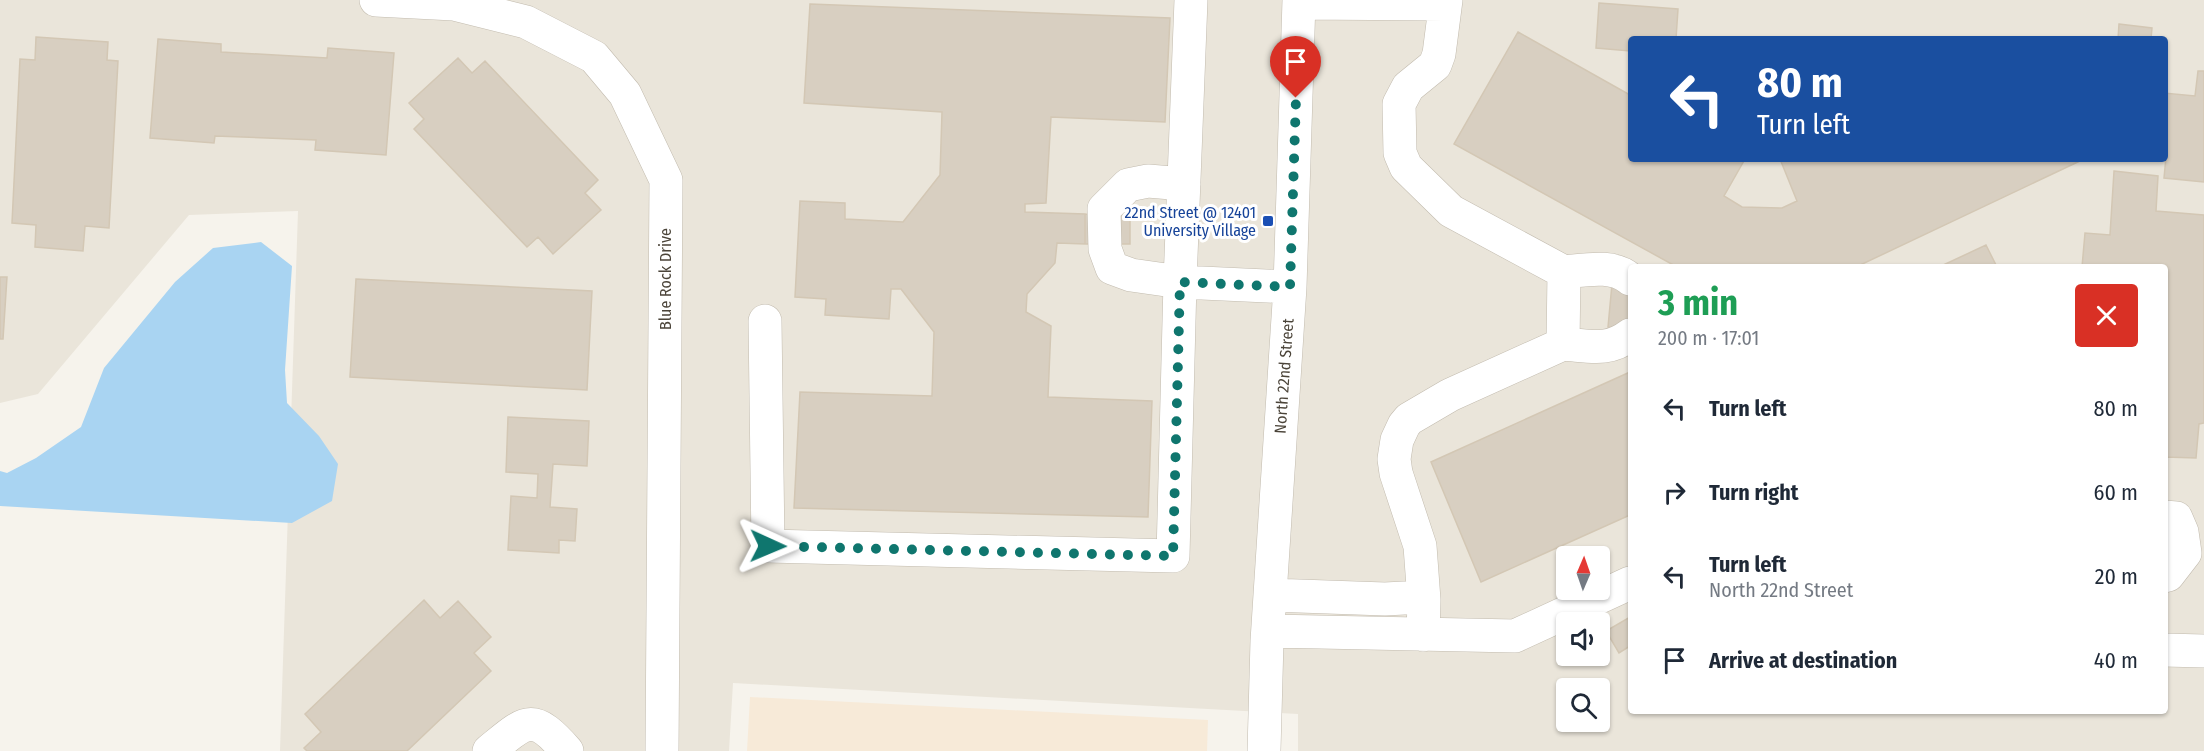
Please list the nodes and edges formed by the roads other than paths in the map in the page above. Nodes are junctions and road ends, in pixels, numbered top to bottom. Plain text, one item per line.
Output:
1 (376, 0) edge
2 (1191, 0) edge
3 (1299, 1) edge
4 (1445, 2) edge
5 (1184, 184) junction
6 (1564, 272) junction
7 (1628, 278) edge
8 (1180, 282) junction
9 (1290, 287) junction
10 (765, 321) dead end
11 (1628, 337) edge
12 (1563, 344) junction
13 (2168, 518) edge
14 (2168, 575) edge
15 (1628, 584) edge
16 (1270, 595) junction
17 (1423, 597) junction
18 (1268, 631) junction
19 (1424, 635) junction
20 (2168, 650) edge
21 (2204, 651) edge
22 (489, 751) edge
23 (567, 751) edge
24 (662, 751) edge
25 (1264, 751) edge

1 - 24 street, Blue Rock Drive
2 - 5 street
3 - 4 street
3 - 9 street, North 22nd Street
4 - 6 street
5 - 8 street
5 - 8 street
6 - 7 street
6 - 12 street
8 - 9 street
8 - 10 street
9 - 16 street, North 22nd Street
11 - 12 street
12 - 17 street
13 - 14 street
15 - 19 street
16 - 17 street
16 - 18 street, North 22nd Street
17 - 19 street
18 - 19 street
18 - 25 street, North 22nd Street
20 - 21 street
22 - 23 street

